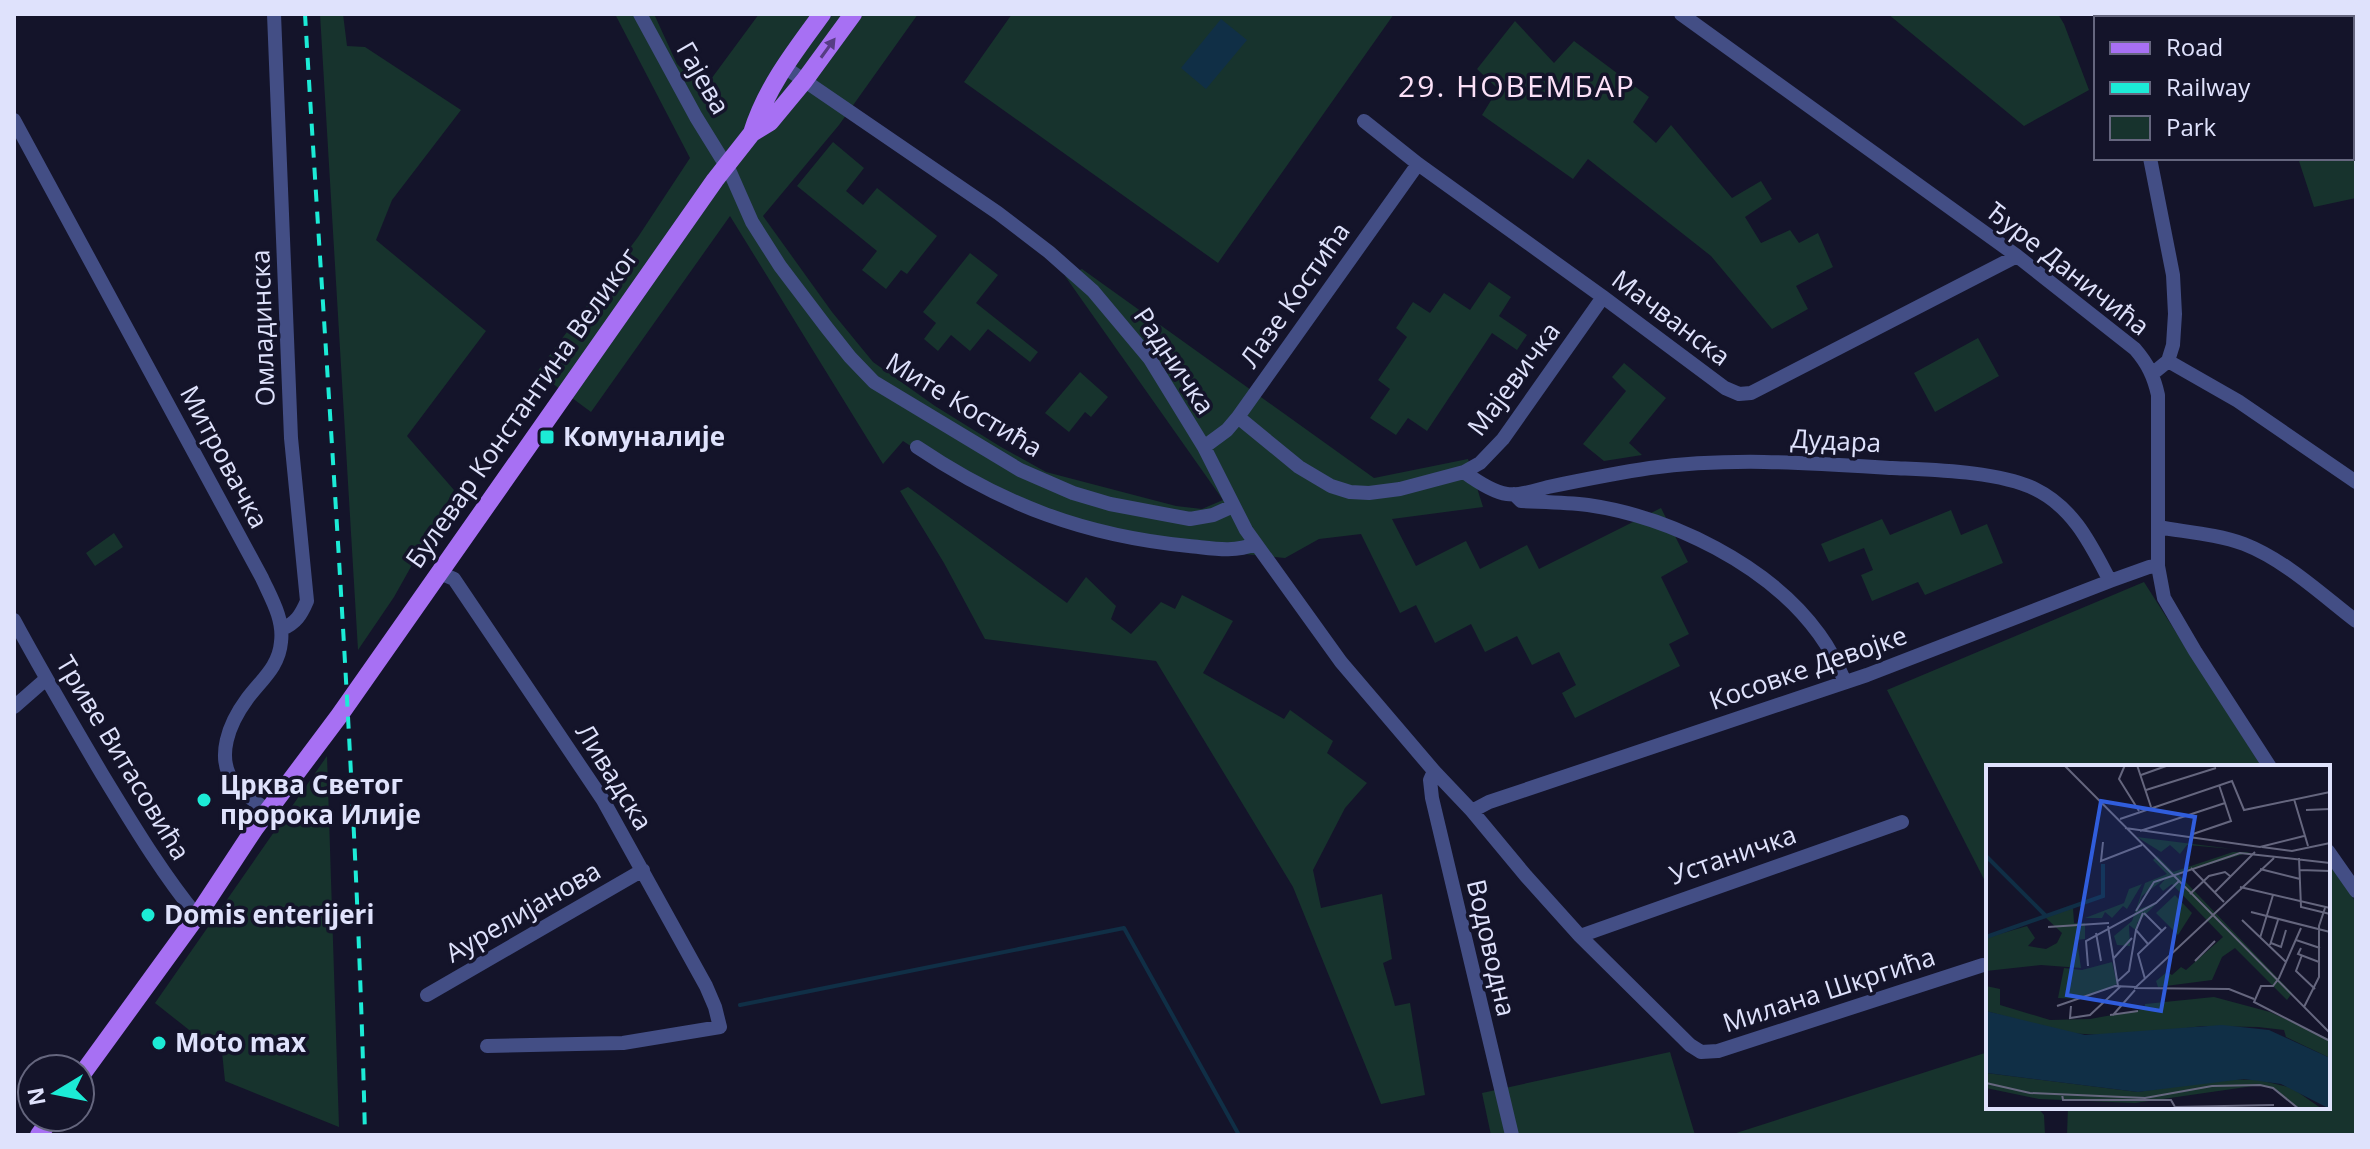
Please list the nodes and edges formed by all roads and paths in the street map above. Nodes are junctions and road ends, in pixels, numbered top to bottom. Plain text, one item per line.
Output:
1 (274, 14) edge
2 (640, 14) edge
3 (822, 14) edge
4 (853, 14) edge
5 (1681, 14) edge
6 (783, 66) junction
7 (804, 81) junction
8 (14, 120) edge
9 (1364, 121) dead end
10 (752, 133) junction
11 (2150, 160) edge
12 (1418, 164) junction
13 (726, 166) junction
14 (2017, 256) junction
15 (1603, 297) junction
16 (2168, 361) junction
17 (2152, 374) junction
18 (1238, 417) junction
19 (917, 447) dead end
20 (1204, 447) junction
21 (1464, 472) junction
22 (2356, 482) edge
23 (1514, 494) junction
24 (1233, 506) junction
25 (2158, 527) junction
26 (1255, 544) junction
27 (2158, 566) junction
28 (438, 572) junction
29 (2110, 581) junction
30 (14, 620) edge
31 (2356, 621) edge
32 (282, 629) junction
33 (46, 679) junction
34 (1845, 682) junction
35 (14, 707) edge
36 (2269, 765) edge
37 (1434, 771) junction
38 (268, 811) junction
39 (1472, 811) junction
40 (1902, 822) dead end
41 (2330, 854) edge
42 (643, 870) junction
43 (2356, 891) edge
44 (197, 916) junction
45 (1580, 936) junction
46 (1983, 965) dead end
47 (427, 995) dead end
48 (487, 1046) dead end
49 (96, 1055) edge
50 (1512, 1135) edge

1 - 32 street, Омладинска
2 - 13 street, Гајева
3 - 6 main road, Булевар Константина Великог
7 -> 4 main road, Булевар Константина Великог
5 - 14 street, Ђуре Даничића
6 - 7 street, Радничка
6 - 10 main road, Булевар Константина Великог
7 - 10 main road, Булевар Константина Великог
7 - 20 street, Радничка
8 - 32 street, Митровачка
9 - 12 street, Мачванска
10 - 13 main road, Булевар Константина Великог
11 - 16 street
12 - 15 street, Мачванска
12 - 18 street, Лазе Костића
13 - 24 street, Мите Костића
13 - 28 main road, Булевар Константина Великог
14 - 15 street, Мачванска
14 - 17 street, Ђуре Даничића
15 - 21 street, Мајевичка
16 - 17 street
16 - 22 street
17 - 25 street, Ђуре Даничића
18 - 20 street, Лазе Костића
18 - 21 street, Мајевичка
19 - 26 street
20 - 24 street, Радничка
21 - 23 street
23 - 29 street, Дудара
23 - 34 street
24 - 26 street, Радничка
25 - 27 street, Ђуре Даничића
25 - 31 street
26 - 37 street, Радничка
27 - 29 street, Косовке Девојке
27 - 36 street, Ђуре Даничића
28 - 38 main road, Булевар Константина Великог
28 - 42 street, Ливадска
29 - 34 street, Косовке Девојке
30 - 33 street, Триве Витасовића
32 - 38 street
33 - 35 street
33 - 44 street, Триве Витасовића
34 - 39 street, Косовке Девојке
37 - 39 street
37 - 50 street, Водоводна
38 - 44 main road, Булевар Константина Великог
39 - 45 street
40 - 45 street, Устаничка
41 - 43 street
42 - 47 street, Аурелијанова
42 - 48 street, Ливадска
44 - 49 main road, Булевар Константина Великог
45 - 46 street, Милана Шкргића

